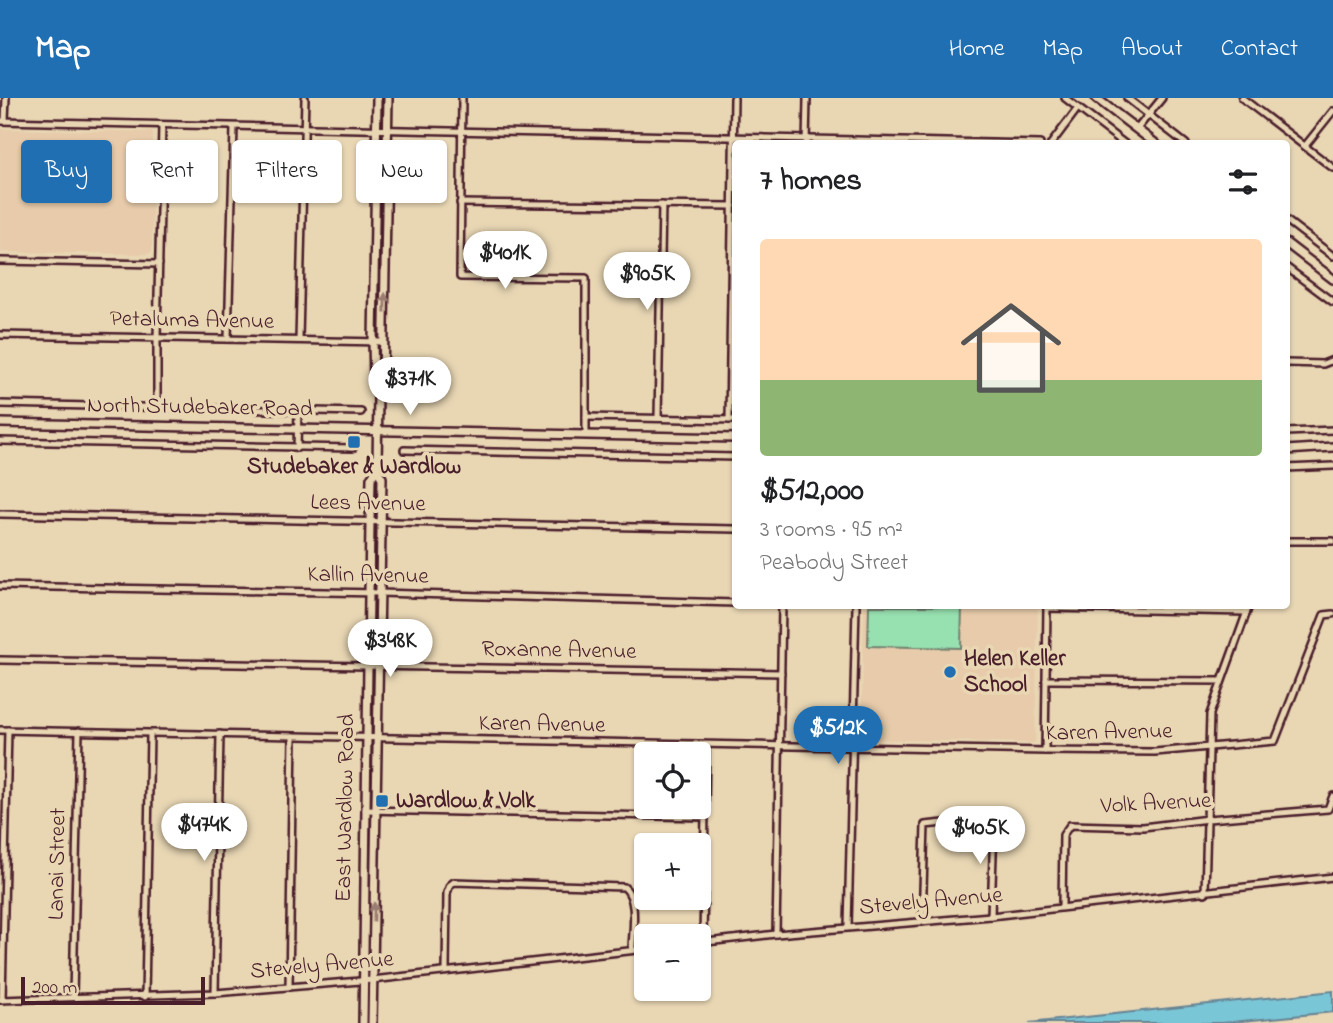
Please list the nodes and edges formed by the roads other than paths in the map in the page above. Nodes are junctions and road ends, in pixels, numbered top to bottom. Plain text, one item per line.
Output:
1 (6, 98) edge
2 (305, 98) edge
3 (377, 98) edge
4 (388, 98) edge
5 (462, 98) edge
6 (734, 98) edge
7 (807, 98) edge
8 (1065, 98) edge
9 (1096, 98) edge
10 (1126, 98) edge
11 (1162, 98) edge
12 (1242, 98) edge
13 (1250, 100) edge
14 (1078, 108) junction
15 (1333, 111) edge
16 (1149, 114) junction
17 (3, 121) edge
18 (162, 125) junction
19 (234, 127) junction
20 (304, 128) junction
21 (376, 129) junction
22 (388, 129) junction
23 (1137, 129) junction
24 (461, 131) junction
25 (734, 135) junction
26 (734, 140) edge
27 (806, 140) edge
28 (1054, 140) edge
29 (1120, 140) edge
30 (1151, 140) edge
31 (1181, 140) edge
32 (1305, 146) junction
33 (1333, 168) edge
34 (460, 203) junction
35 (662, 205) junction
36 (732, 206) edge
37 (1290, 223) edge
38 (1290, 246) edge
39 (1333, 256) edge
40 (0, 261) edge
41 (159, 264) junction
42 (1290, 270) edge
43 (1333, 279) edge
44 (1333, 302) edge
45 (0, 335) edge
46 (157, 338) junction
47 (228, 339) junction
48 (299, 340) junction
49 (373, 342) junction
50 (384, 342) junction
51 (1333, 360) edge
52 (1290, 363) edge
53 (378, 394) junction
54 (0, 404) edge
55 (157, 407) junction
56 (298, 411) junction
57 (361, 412) dead end
58 (586, 417) junction
59 (658, 418) junction
60 (732, 420) edge
61 (0, 423) edge
62 (298, 429) junction
63 (1333, 430) edge
64 (378, 431) junction
65 (1290, 432) edge
66 (586, 435) junction
67 (732, 438) edge
68 (0, 441) edge
69 (1333, 447) edge
70 (297, 448) junction
71 (353, 448) dead end
72 (404, 450) dead end
73 (1290, 450) edge
74 (732, 457) edge
75 (1333, 466) edge
76 (1290, 468) edge
77 (377, 469) junction
78 (0, 514) edge
79 (370, 522) junction
80 (381, 522) junction
81 (732, 529) edge
82 (1290, 541) edge
83 (1333, 541) edge
84 (0, 586) edge
85 (369, 593) junction
86 (379, 593) junction
87 (732, 603) edge
88 (782, 609) edge
89 (856, 609) edge
90 (1047, 609) edge
91 (1247, 609) edge
92 (1333, 614) edge
93 (0, 660) edge
94 (378, 665) junction
95 (367, 666) junction
96 (781, 673) junction
97 (1046, 680) junction
98 (1221, 681) junction
99 (0, 730) edge
100 (8, 730) junction
101 (79, 731) junction
102 (150, 734) junction
103 (220, 734) junction
104 (293, 736) junction
105 (366, 739) junction
106 (377, 739) junction
107 (634, 744) edge
108 (711, 746) edge
109 (1209, 746) junction
110 (779, 747) junction
111 (852, 749) junction
112 (1045, 751) junction
113 (1333, 796) edge
114 (365, 810) junction
115 (376, 810) junction
116 (634, 815) edge
117 (705, 819) edge
118 (1208, 819) junction
119 (1333, 877) edge
120 (1205, 893) junction
121 (1062, 906) junction
122 (991, 916) junction
123 (922, 922) junction
124 (701, 924) edge
125 (849, 928) junction
126 (776, 934) junction
127 (711, 941) edge
128 (632, 950) joint
129 (446, 971) junction
130 (363, 980) junction
131 (372, 980) junction
132 (289, 987) junction
133 (215, 993) junction
134 (73, 997) junction
135 (145, 997) junction
136 (1, 1000) edge
137 (363, 1023) edge
138 (372, 1023) edge

1 - 17 street
2 - 20 street
3 - 21 main road, East Wardlow Road
4 - 22 main road, East Wardlow Road
5 - 24 street
6 - 25 street
7 - 27 street
8 - 14 street
9 - 23 main road
10 - 16 street
11 - 16 street
12 - 13 street
13 - 32 street
14 - 28 street
14 - 29 street
15 - 32 street
16 - 23 street
16 - 31 street
17 - 18 street
18 - 19 street
18 - 41 street
19 - 20 street
19 - 47 street
20 - 21 street
20 - 48 street
21 - 22 street
21 - 49 main road, East Wardlow Road
22 - 24 street
50 -> 22 main road, East Wardlow Road
23 - 30 main road
24 - 25 street
24 - 34 street
25 - 26 street
25 - 27 street
32 - 33 street
34 - 35 street
34 - 58 street
35 - 36 street
35 - 59 street
37 - 39 street
38 - 43 main road
40 - 41 street
41 - 46 street
42 - 44 street
45 - 46 street, Petaluma Avenue
46 - 47 street, Petaluma Avenue
46 - 55 street
47 - 48 street, Petaluma Avenue
48 - 49 street, Petaluma Avenue
49 - 50 street, Petaluma Avenue
49 - 53 main road, East Wardlow Road
50 - 53 main road, East Wardlow Road
51 - 52 street
53 - 64 main road, East Wardlow Road
54 - 55 street, North Studebaker Road
55 - 56 street, North Studebaker Road
56 - 57 street, North Studebaker Road
56 - 62 street
58 - 59 street
58 - 66 street
59 - 60 street
61 - 62 main road, North Studebaker Road
62 - 64 main road, North Studebaker Road
62 - 70 street
63 - 65 street
64 - 66 main road, North Studebaker Road
64 - 77 main road, East Wardlow Road
66 - 67 main road, North Studebaker Road
68 - 70 street, North Studebaker Road
69 - 73 main road
70 - 71 street, North Studebaker Road
72 - 74 street
75 - 76 street
77 - 79 main road, East Wardlow Road
77 - 80 main road, East Wardlow Road
78 - 79 street, Lees Avenue
79 - 80 street, Lees Avenue
79 - 85 main road, East Wardlow Road
80 - 81 street, Lees Avenue
80 - 86 main road, East Wardlow Road
82 - 83 street
84 - 85 street, Kallin Avenue
85 - 86 street, Kallin Avenue
85 - 95 main road, East Wardlow Road
86 - 87 street, Kallin Avenue
86 - 94 main road, East Wardlow Road
88 - 96 street
89 - 111 street
90 - 97 street
91 - 98 street
92 - 109 street, Karen Avenue
93 - 95 street, Roxanne Avenue
94 - 95 street, Roxanne Avenue
94 - 96 street, Roxanne Avenue
94 - 106 main road, East Wardlow Road
95 - 105 main road, East Wardlow Road
96 - 110 street
97 - 98 street
97 - 112 street
98 - 109 street
99 - 100 street, Karen Avenue
100 - 101 street, Karen Avenue
100 - 136 street
101 - 102 street, Karen Avenue
101 - 134 street, Lanai Street
102 - 103 street, Karen Avenue
102 - 135 street
103 - 104 street, Karen Avenue
103 - 133 street
104 - 105 street, Karen Avenue
104 - 132 street
105 - 106 street, Karen Avenue
105 - 114 main road, East Wardlow Road
106 - 107 street, Karen Avenue
106 - 115 main road, East Wardlow Road
108 - 110 street, Karen Avenue
109 - 112 street, Karen Avenue
109 - 118 street
110 - 111 street, Karen Avenue
110 - 126 street
111 - 112 street, Karen Avenue
111 - 125 street
113 - 118 street, Volk Avenue
114 - 115 street
114 - 130 main road, East Wardlow Road
115 - 116 street
131 -> 115 main road, East Wardlow Road
117 - 124 street
118 - 120 street
118 - 121 street, Volk Avenue
119 - 120 street, Stevely Avenue
120 - 121 street, Stevely Avenue
121 - 122 street, Stevely Avenue
122 - 123 street, Stevely Avenue
122 - 123 street
123 - 125 street, Stevely Avenue
125 - 126 street, Stevely Avenue
126 - 127 street, Stevely Avenue
128 - 129 street, Stevely Avenue
128 - 129 street
129 - 131 street, Stevely Avenue
130 - 131 street, Stevely Avenue
130 - 132 street, Stevely Avenue
130 - 137 main road, East Wardlow Road
131 - 138 main road, East Wardlow Road
132 - 133 street, Stevely Avenue
133 - 135 street, Stevely Avenue
134 - 135 street, Stevely Avenue
134 - 136 street, Stevely Avenue

